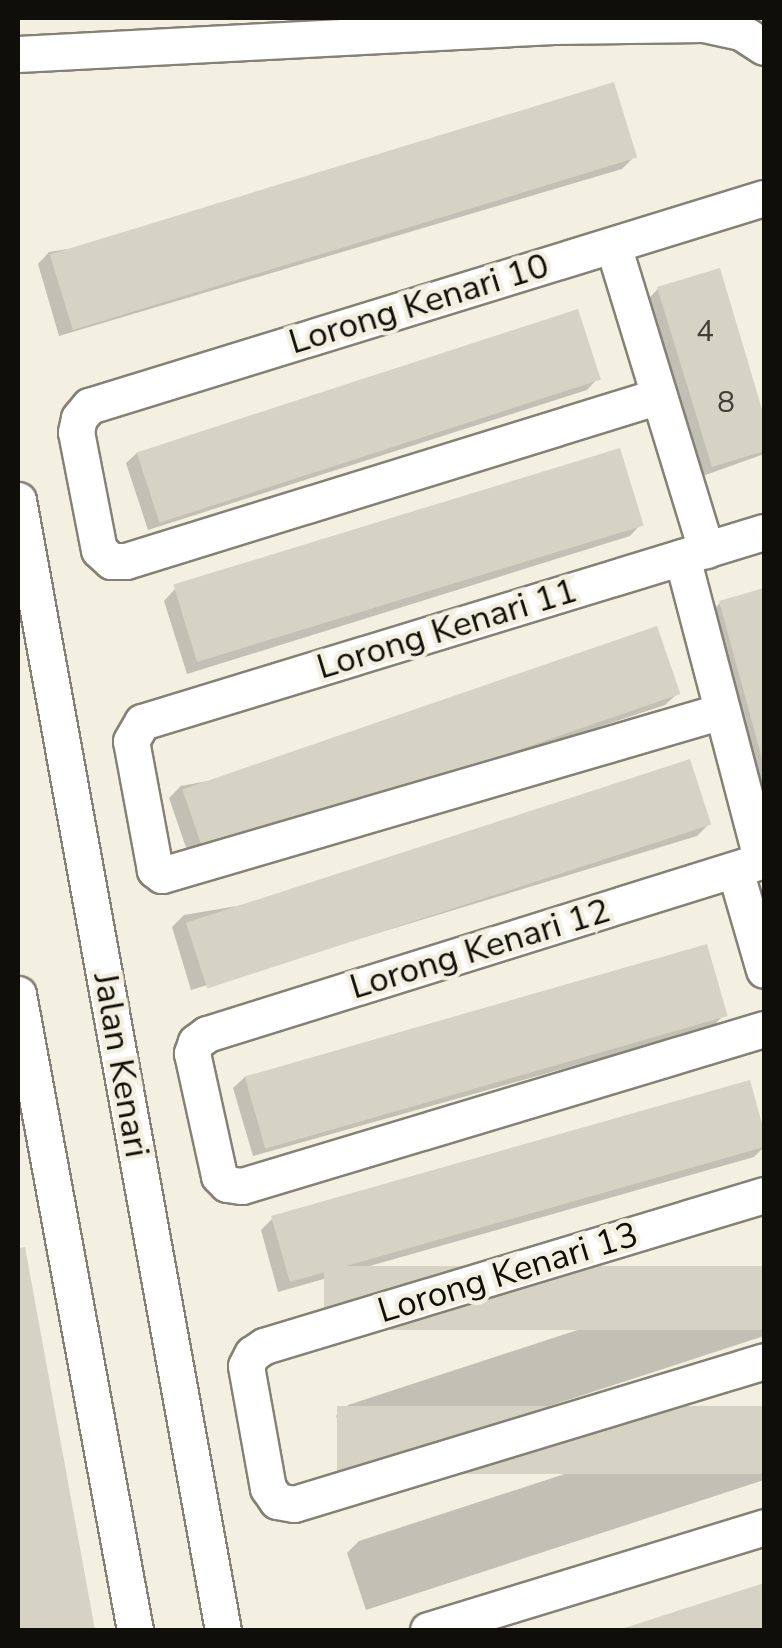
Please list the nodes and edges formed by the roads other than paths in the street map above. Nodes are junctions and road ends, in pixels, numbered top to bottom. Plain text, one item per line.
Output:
1 (553, 22) edge
2 (764, 47) edge
3 (18, 54) edge
4 (764, 198) edge
5 (614, 244) junction
6 (659, 396) junction
7 (18, 500) edge
8 (764, 532) edge
9 (694, 553) junction
10 (28, 608) edge
11 (722, 711) junction
12 (754, 864) edge
13 (764, 970) edge
14 (18, 994) edge
15 (764, 1029) edge
16 (764, 1195) edge
17 (764, 1361) edge
18 (764, 1528) edge
19 (135, 1630) edge
20 (223, 1630) edge
21 (428, 1630) edge

1 - 2 street
1 - 3 street
4 - 5 street, Lorong Kenari 10
5 - 6 street
5 - 6 street, Lorong Kenari 10
6 - 9 street
7 - 10 street, Jalan Kenari
8 - 9 street, Lorong Kenari 11
9 - 11 street
9 - 11 street, Lorong Kenari 11
10 - 20 street, Jalan Kenari
11 - 12 street
12 - 13 street
12 - 15 street, Lorong Kenari 12
14 - 19 street
16 - 17 street, Lorong Kenari 13
18 - 21 street

